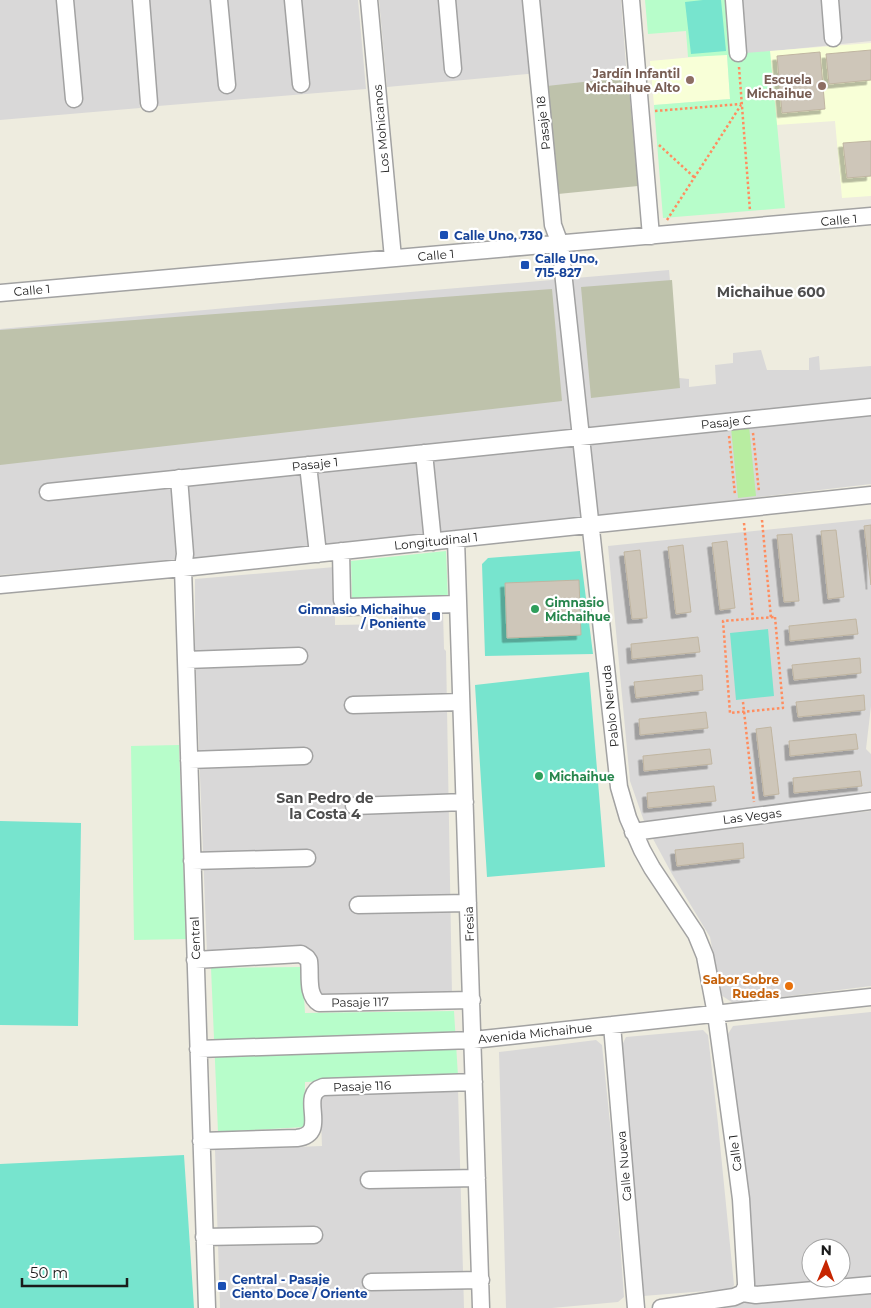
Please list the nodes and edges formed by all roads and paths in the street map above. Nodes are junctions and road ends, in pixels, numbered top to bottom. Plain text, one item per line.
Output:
1 (65, 0) edge
2 (141, 0) edge
3 (219, 0) edge
4 (293, 0) edge
5 (369, 0) edge
6 (447, 0) edge
7 (531, 0) edge
8 (631, 0) edge
9 (734, 0) edge
10 (830, 0) edge
11 (833, 38) dead end
12 (738, 53) joint
13 (453, 69) dead end
14 (301, 84) dead end
15 (227, 85) dead end
16 (74, 99) dead end
17 (149, 103) dead end
18 (742, 104) junction
19 (640, 112) junction
20 (659, 137) dead end
21 (694, 177) junction
22 (750, 214) dead end
23 (871, 216) edge
24 (666, 221) dead end
25 (651, 236) junction
26 (560, 244) junction
27 (393, 258) junction
28 (0, 293) edge
29 (871, 407) edge
30 (752, 419) junction
31 (728, 422) junction
32 (582, 437) junction
33 (424, 453) junction
34 (308, 465) junction
35 (178, 478) junction
36 (48, 492) dead end
37 (871, 496) edge
38 (761, 507) junction
39 (740, 509) junction
40 (591, 525) junction
41 (456, 539) junction
42 (433, 542) junction
43 (340, 551) junction
44 (318, 554) junction
45 (183, 568) junction
46 (0, 585) edge
47 (458, 604) junction
48 (771, 618) junction
49 (753, 619) junction
50 (299, 656) dead end
51 (186, 660) junction
52 (461, 702) junction
53 (743, 702) dead end
54 (353, 705) dead end
55 (744, 712) junction
56 (304, 756) dead end
57 (189, 760) junction
58 (871, 801) edge
59 (465, 802) junction
60 (354, 806) dead end
61 (756, 816) junction
62 (633, 832) junction
63 (307, 858) dead end
64 (192, 861) junction
65 (468, 903) junction
66 (358, 905) dead end
67 (196, 960) junction
68 (871, 997) edge
69 (472, 1000) junction
70 (716, 1014) junction
71 (612, 1025) junction
72 (473, 1040) junction
73 (198, 1048) junction
74 (474, 1082) junction
75 (201, 1141) junction
76 (478, 1178) junction
77 (369, 1180) dead end
78 (314, 1235) dead end
79 (204, 1237) junction
80 (480, 1280) junction
81 (371, 1282) dead end
82 (871, 1285) edge
83 (737, 1299) edge
84 (207, 1308) edge
85 (481, 1308) edge
86 (636, 1308) edge
87 (661, 1308) edge

1 - 16 street
2 - 17 street
3 - 15 street
4 - 14 street
5 - 27 street, Los Mohicanos
6 - 13 street
7 - 26 street, Pasaje 18
8 - 19 street
9 - 12 street
10 - 11 street
12 - 18 path
18 - 19 path
18 - 21 path
18 - 22 path
19 - 25 street
20 - 21 path
21 - 24 path
23 - 25 street, Calle 1
25 - 26 street, Calle 1
26 - 27 street, Calle 1
26 - 32 street, Pasaje 18
27 - 28 street, Calle 1
29 - 30 street, Pasaje C
30 - 31 street, Pasaje C
30 - 38 path
31 - 32 street, Pasaje C
31 - 39 path
32 - 33 street, Pasaje 1
32 - 40 street, Pablo Neruda
33 - 34 street, Pasaje 1
33 - 42 street
34 - 35 street, Pasaje 1
34 - 44 street
35 - 36 street, Pasaje 1
35 - 45 street, Central
37 - 38 street, Longitudinal 1
38 - 39 street, Longitudinal 1
38 - 48 path
39 - 40 street, Longitudinal 1
39 - 49 path
40 - 41 street, Longitudinal 1
40 - 62 street, Pablo Neruda
41 - 42 street, Longitudinal 1
41 - 47 street, Fresia
42 - 43 street, Longitudinal 1
43 - 44 street, Longitudinal 1
43 - 47 street
44 - 45 street, Longitudinal 1
45 - 46 street, Longitudinal 1
45 - 51 street, Central
47 - 52 street, Fresia
48 - 49 path
48 - 55 path
49 - 55 path
50 - 51 street
51 - 57 street, Central
52 - 54 street
52 - 59 street, Fresia
53 - 55 path
55 - 61 path
56 - 57 street
57 - 64 street, Central
58 - 61 street, Las Vegas
59 - 60 street
59 - 65 street, Fresia
61 - 62 street, Las Vegas
62 - 70 street, Pablo Neruda
63 - 64 street
64 - 67 street, Central
65 - 66 street
65 - 69 street, Fresia
67 - 69 street, Pasaje 117
67 - 73 street, Central
68 - 70 street, Avenida Michaihue
69 - 72 street, Fresia
70 - 71 street, Avenida Michaihue
70 - 83 street, Calle 1
71 - 72 street, Avenida Michaihue
71 - 86 street, Calle Nueva
72 - 73 street, Avenida Michaihue
72 - 74 street, Fresia
73 - 75 street, Central
74 - 75 street, Pasaje 116
74 - 76 street, Fresia
75 - 79 street, Central
76 - 77 street
76 - 80 street, Fresia
78 - 79 street
79 - 84 street, Central
80 - 81 street
80 - 85 street, Fresia
82 - 83 street
83 - 87 street

